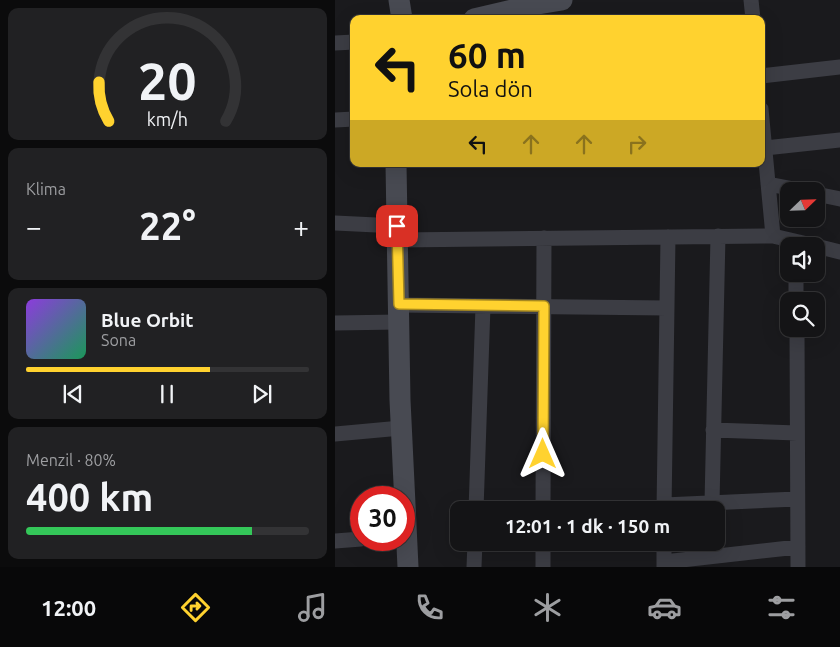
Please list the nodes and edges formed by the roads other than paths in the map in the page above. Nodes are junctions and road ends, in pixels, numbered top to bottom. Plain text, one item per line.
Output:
1 (399, 0) edge
2 (562, 0) edge
3 (751, 0) edge
4 (538, 2) edge
5 (401, 15) edge
6 (489, 15) edge
7 (753, 15) edge
8 (350, 42) edge
9 (335, 43) edge
10 (840, 67) edge
11 (765, 76) edge
12 (350, 119) edge
13 (335, 120) edge
14 (840, 140) edge
15 (765, 148) joint
16 (396, 167) edge
17 (768, 184) junction
18 (780, 186) edge
19 (825, 196) edge
20 (840, 199) edge
21 (335, 223) edge
22 (397, 233) junction
23 (718, 236) junction
24 (773, 236) junction
25 (668, 237) junction
26 (545, 238) junction
27 (780, 238) edge
28 (825, 248) edge
29 (840, 252) edge
30 (483, 306) junction
31 (544, 306) junction
32 (667, 308) junction
33 (399, 314) junction
34 (335, 323) edge
35 (797, 337) edge
36 (401, 428) junction
37 (713, 430) junction
38 (335, 434) edge
39 (797, 434) junction
40 (403, 486) edge
41 (797, 499) junction
42 (476, 501) edge
43 (543, 501) edge
44 (664, 501) edge
45 (711, 501) edge
46 (725, 502) edge
47 (350, 540) edge
48 (335, 541) edge
49 (798, 547) junction
50 (406, 551) edge
51 (475, 551) edge
52 (543, 551) edge
53 (664, 551) edge
54 (664, 564) edge
55 (408, 567) edge
56 (474, 567) edge
57 (543, 567) edge
58 (798, 567) edge

1 - 5 main road
2 - 4 main road
3 - 7 street
4 - 6 main road
8 - 9 street
10 - 11 street
12 - 13 street
14 - 15 street
15 - 17 street
16 - 22 main road
17 - 18 street
17 - 24 street
19 - 20 street
21 - 22 street
22 - 26 street
22 - 33 main road
23 - 24 street
23 - 25 street
23 - 37 street
24 - 27 street
25 - 26 street
25 - 32 street
26 - 31 street
28 - 29 street
30 - 31 street
30 - 33 street
30 - 42 street
31 - 32 street
31 - 43 street
32 - 44 street
33 - 34 street
33 - 36 main road
35 - 39 street
36 - 38 street
36 - 40 main road
37 - 39 street
37 - 45 street
39 - 41 street
41 - 46 street
41 - 49 street
47 - 48 street
49 - 54 street
49 - 58 street
50 - 55 main road
51 - 56 street
52 - 57 street
53 - 54 street

